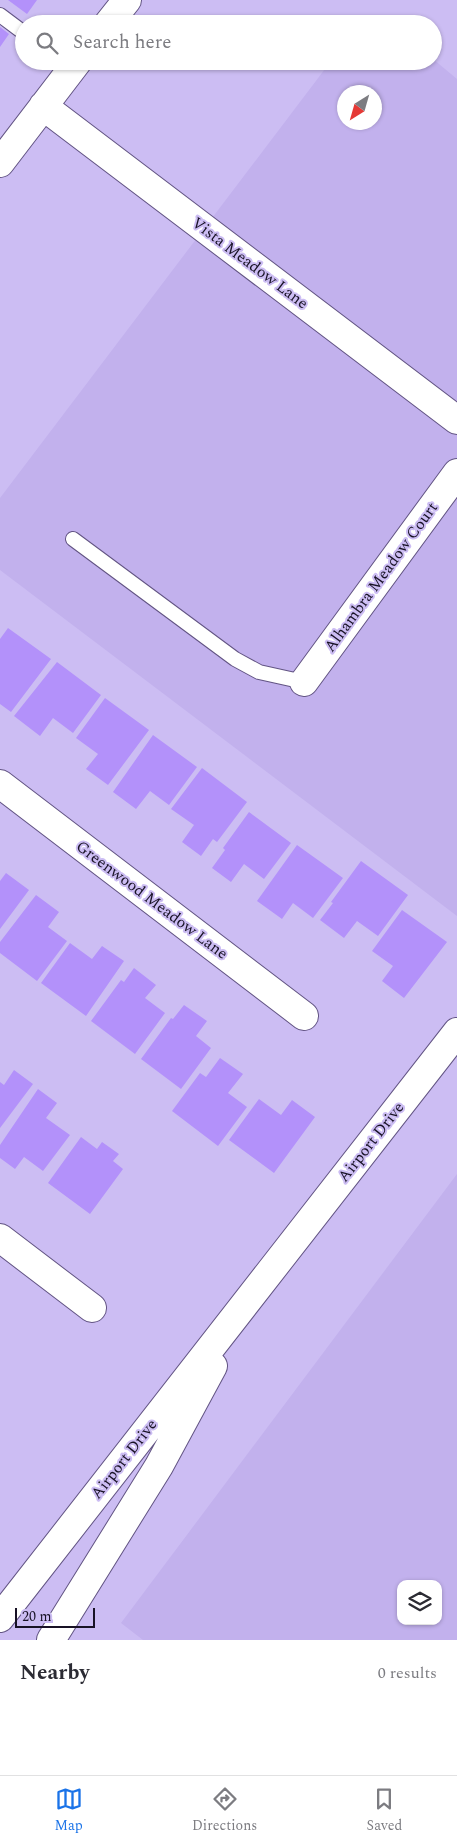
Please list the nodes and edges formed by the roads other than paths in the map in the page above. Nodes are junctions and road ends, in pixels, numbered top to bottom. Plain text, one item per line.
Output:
1 (127, 0) edge
2 (0, 15) edge
3 (115, 15) edge
4 (15, 26) edge
5 (67, 70) edge
6 (43, 106) junction
7 (0, 162) edge
8 (457, 420) edge
9 (457, 473) edge
10 (73, 539) dead end
11 (304, 682) joint
12 (0, 784) edge
13 (304, 1016) dead end
14 (457, 1032) edge
15 (0, 1238) edge
16 (248, 1299) junction
17 (92, 1308) dead end
18 (0, 1618) edge
19 (51, 1640) edge

1 - 3 street
2 - 4 lane
5 - 6 street
6 - 7 street
6 - 8 street, Vista Meadow Lane
9 - 11 street, Alhambra Meadow Court
10 - 11 lane
12 - 13 street, Greenwood Meadow Lane
14 - 16 street, Airport Drive
15 - 17 street
16 - 18 street, Airport Drive
16 - 19 street, Airport Drive

